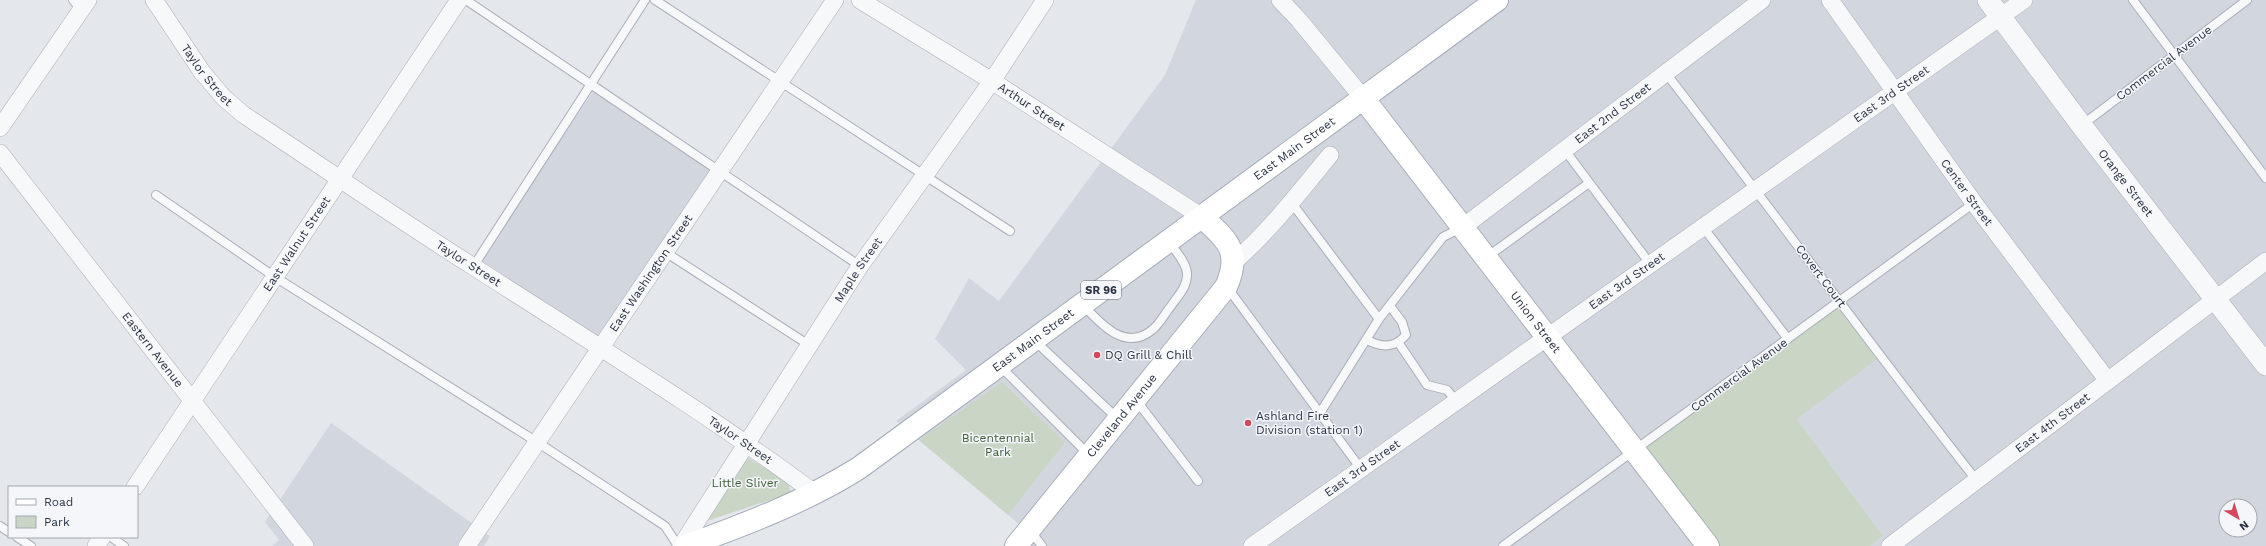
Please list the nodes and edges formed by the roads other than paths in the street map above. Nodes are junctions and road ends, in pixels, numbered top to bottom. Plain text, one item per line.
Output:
1 (154, 0) edge
2 (459, 0) edge
3 (466, 0) edge
4 (645, 0) edge
5 (655, 0) edge
6 (835, 0) edge
7 (860, 0) edge
8 (1045, 0) edge
9 (1280, 0) edge
10 (1497, 0) edge
11 (1762, 0) edge
12 (1830, 0) edge
13 (1988, 0) edge
14 (2024, 0) edge
15 (2133, 0) edge
16 (2247, 0) edge
17 (80, 3) edge
18 (2001, 17) junction
19 (2174, 55) junction
20 (1664, 72) junction
21 (780, 81) junction
22 (992, 81) junction
23 (590, 84) junction
24 (1895, 91) junction
25 (1363, 98) junction
26 (2082, 126) junction
27 (0, 128) edge
28 (1564, 150) junction
29 (0, 153) edge
30 (1330, 155) dead end
31 (719, 171) junction
32 (924, 175) junction
33 (2266, 178) edge
34 (340, 179) junction
35 (1589, 183) junction
36 (1756, 189) junction
37 (156, 194) dead end
38 (1292, 202) junction
39 (1974, 203) junction
40 (1202, 216) junction
41 (1463, 226) junction
42 (1703, 227) junction
43 (1010, 231) dead end
44 (1168, 241) junction
45 (665, 252) junction
46 (1487, 258) junction
47 (2266, 261) edge
48 (1234, 262) junction
49 (1651, 265) junction
50 (860, 266) junction
51 (473, 267) junction
52 (275, 277) junction
53 (1226, 287) junction
54 (2215, 299) junction
55 (1840, 301) junction
56 (1082, 303) junction
57 (1390, 306) junction
58 (1380, 319) junction
59 (1549, 338) junction
60 (1033, 339) junction
61 (1788, 339) junction
62 (1367, 340) junction
63 (1398, 342) junction
64 (808, 345) junction
65 (601, 347) junction
66 (999, 365) junction
67 (2266, 365) edge
68 (2108, 381) junction
69 (1135, 399) junction
70 (192, 402) junction
71 (1457, 402) junction
72 (1320, 413) junction
73 (1118, 419) junction
74 (537, 442) junction
75 (746, 442) junction
76 (1635, 451) junction
77 (1090, 455) junction
78 (1361, 469) junction
79 (1198, 481) dead end
80 (1976, 481) junction
81 (136, 486) edge
82 (816, 494) junction
83 (19, 538) edge
84 (112, 538) edge
85 (1029, 540) edge
86 (303, 545) edge
87 (31, 546) edge
88 (124, 546) edge
89 (467, 546) edge
90 (679, 546) edge
91 (686, 546) edge
92 (1252, 546) edge
93 (1503, 546) edge
94 (1708, 546) edge
95 (1890, 546) edge

1 - 34 street, Taylor Street
2 - 34 street, East Walnut Street
3 - 23 lane
4 - 23 lane
5 - 21 lane
6 - 21 street, East Washington Street
7 - 22 street, Arthur Street
8 - 22 street, Maple Street
9 - 25 street
10 - 25 main road, East Main Street / SR 96
11 - 20 street, East 2nd Street
12 - 24 street, Center Street
13 - 18 street, Orange Street
14 - 18 street, East 3rd Street
15 - 19 lane
16 - 19 lane, Commercial Avenue
17 - 27 street
18 - 24 street, East 3rd Street
18 - 26 street, Orange Street
19 - 26 lane, Commercial Avenue
19 - 33 lane
20 - 28 street, East 2nd Street
20 - 36 lane, Covert Court
21 - 31 street, East Washington Street
21 - 32 lane
22 - 32 street, Maple Street
22 - 40 street, Arthur Street
23 - 31 lane
23 - 51 lane
24 - 36 street, East 3rd Street
24 - 39 street, Center Street
25 - 40 main road, East Main Street / SR 96
25 - 41 main road, Union Street
26 - 54 street, Orange Street
28 - 35 lane
28 - 41 street, East 2nd Street
29 - 70 street, Eastern Avenue
30 - 38 street
31 - 45 street, East Washington Street
31 - 50 lane
32 - 43 lane
32 - 50 street, Maple Street
34 - 51 street, Taylor Street
34 - 52 street, East Walnut Street
35 - 46 lane
35 - 49 lane
36 - 42 street, East 3rd Street
36 - 55 lane, Covert Court
37 - 52 lane
38 - 48 street
38 - 58 lane
39 - 55 lane, Commercial Avenue
39 - 68 street, Center Street
40 - 44 main road, East Main Street / SR 96
40 - 48 main road
41 - 46 main road, Union Street
41 - 57 lane
42 - 49 street, East 3rd Street
42 - 61 lane
44 - 56 main road, East Main Street / SR 96
44 - 56 lane
45 - 64 lane
45 - 65 street, East Washington Street
46 - 59 main road, Union Street
47 - 54 street, East 4th Street
48 - 53 main road, Cleveland Avenue
49 - 59 street, East 3rd Street
50 - 64 street, Maple Street
51 - 65 street, Taylor Street
52 - 70 street, East Walnut Street
52 - 74 lane
53 - 69 main road, Cleveland Avenue
53 - 72 lane
54 - 67 street, Orange Street
54 - 68 street, East 4th Street
55 - 61 lane, Commercial Avenue
55 - 80 lane, Covert Court
56 - 60 main road, East Main Street / SR 96
57 - 58 lane
57 - 63 lane
58 - 62 lane
59 - 71 street, East 3rd Street
59 - 76 main road, Union Street
60 - 66 main road, East Main Street / SR 96
60 - 73 lane
61 - 76 lane, Commercial Avenue
62 - 63 lane
62 - 72 lane
63 - 71 lane
64 - 75 street, Maple Street
65 - 74 street, East Washington Street
65 - 75 street, Taylor Street
66 - 77 lane
66 - 82 main road, East Main Street / SR 96
68 - 80 street, East 4th Street
69 - 73 main road, Cleveland Avenue
69 - 79 lane
70 - 81 street, East Walnut Street
70 - 86 street, Eastern Avenue
71 - 78 street, East 3rd Street
72 - 78 lane
73 - 77 main road, Cleveland Avenue
74 - 89 street, East Washington Street
74 - 90 lane
75 - 82 street, Taylor Street
75 - 90 street, Maple Street
76 - 93 lane, Commercial Avenue
76 - 94 main road, Union Street
77 - 85 main road, Cleveland Avenue
78 - 92 street, East 3rd Street
80 - 95 street, East 4th Street
82 - 91 main road, East Main Street / SR 96
83 - 87 lane
84 - 88 lane

